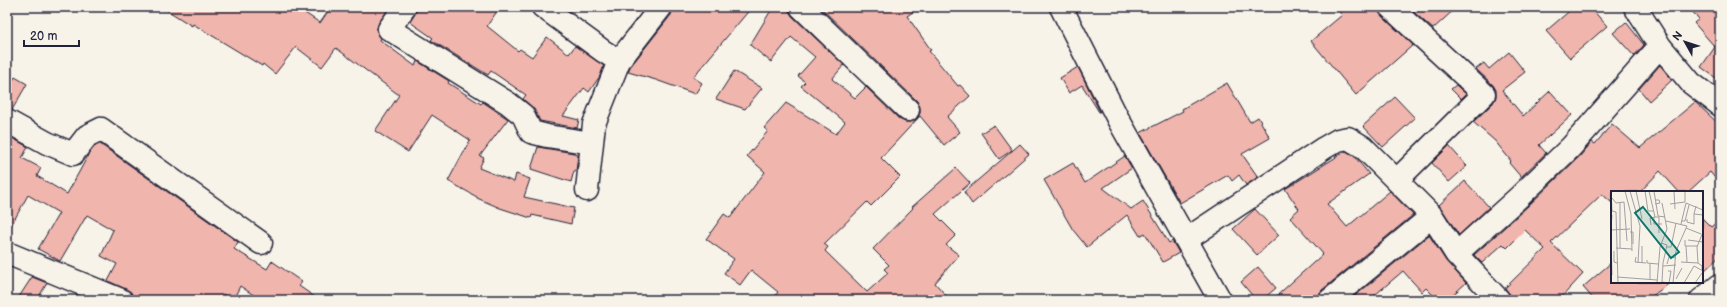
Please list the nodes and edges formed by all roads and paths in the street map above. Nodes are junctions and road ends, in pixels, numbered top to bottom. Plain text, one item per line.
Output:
1 (405, 7) edge
2 (543, 7) edge
3 (661, 7) edge
4 (801, 7) edge
5 (1061, 7) edge
6 (1390, 7) edge
7 (1635, 7) edge
8 (1660, 46) junction
9 (619, 61) junction
10 (1720, 105) edge
11 (908, 110) dead end
12 (7, 121) edge
13 (592, 143) junction
14 (1397, 180) junction
15 (587, 190) dead end
16 (1432, 216) junction
17 (1187, 239) junction
18 (261, 243) dead end
19 (7, 253) edge
20 (1456, 254) junction
21 (1720, 285) edge
22 (121, 300) edge
23 (1220, 300) edge
24 (1330, 300) edge
25 (1499, 300) edge
26 (1701, 300) edge

1 - 13 street
2 - 9 street
3 - 9 street
4 - 11 street
5 - 17 street
6 - 14 street
7 - 8 street
8 - 10 street
8 - 20 street
9 - 13 street
12 - 18 street
13 - 15 street
14 - 16 street
14 - 17 street
16 - 20 street
16 - 24 street
17 - 23 street
19 - 22 street
20 - 25 street
21 - 26 street

